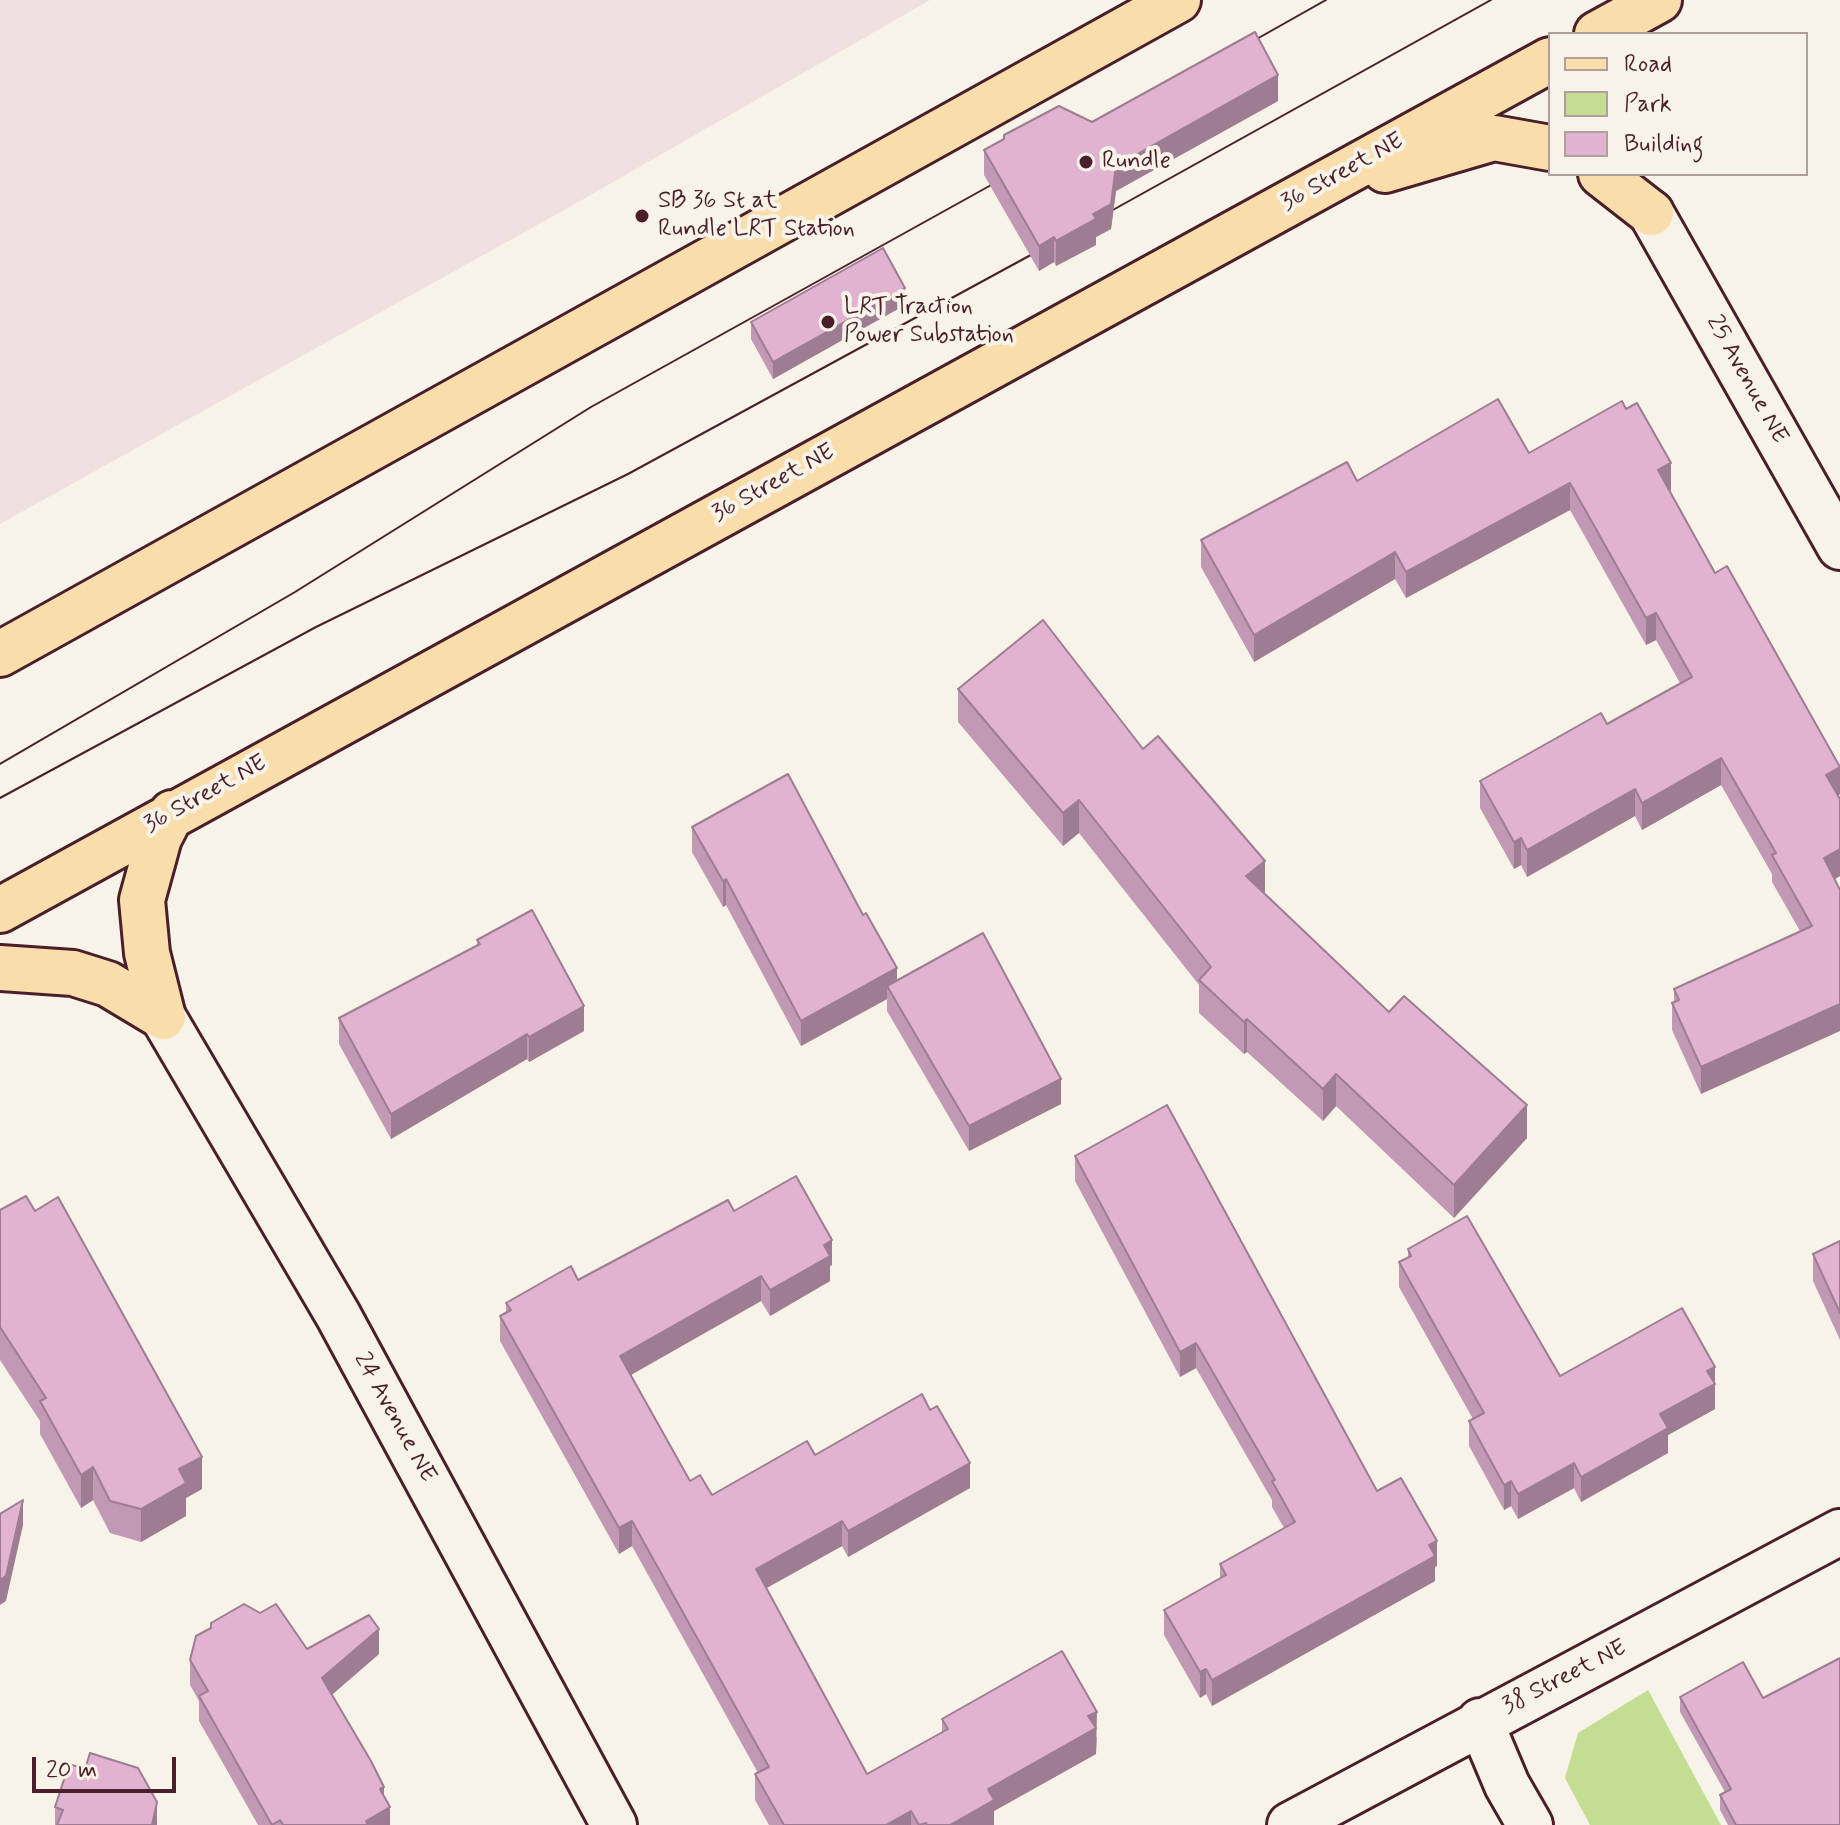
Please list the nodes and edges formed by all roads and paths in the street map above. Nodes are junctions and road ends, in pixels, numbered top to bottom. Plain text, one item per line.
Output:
1 (1178, 0) edge
2 (1659, 0) edge
3 (1669, 0) edge
4 (1601, 32) edge
5 (1654, 32) edge
6 (1548, 61) edge
7 (1548, 148) edge
8 (1606, 176) edge
9 (1306, 193) junction
10 (1648, 194) edge
11 (1840, 547) edge
12 (0, 654) edge
13 (172, 813) junction
14 (0, 910) edge
15 (0, 968) edge
16 (163, 1017) junction
17 (1840, 1532) edge
18 (1480, 1721) junction
19 (614, 1825) edge
20 (1290, 1825) edge
21 (1530, 1825) edge

1 - 12 main road
2 - 4 main road
3 - 5 main road
6 - 9 main road, 36 Street NE
7 - 9 main road
8 - 10 main road
9 - 13 main road, 36 Street NE
10 - 11 street, 25 Avenue NE
13 - 14 main road, 36 Street NE
13 - 16 main road
15 - 16 main road
16 - 19 street, 24 Avenue NE
17 - 18 street, 38 Street NE
18 - 20 street, 38 Street NE
18 - 21 street

